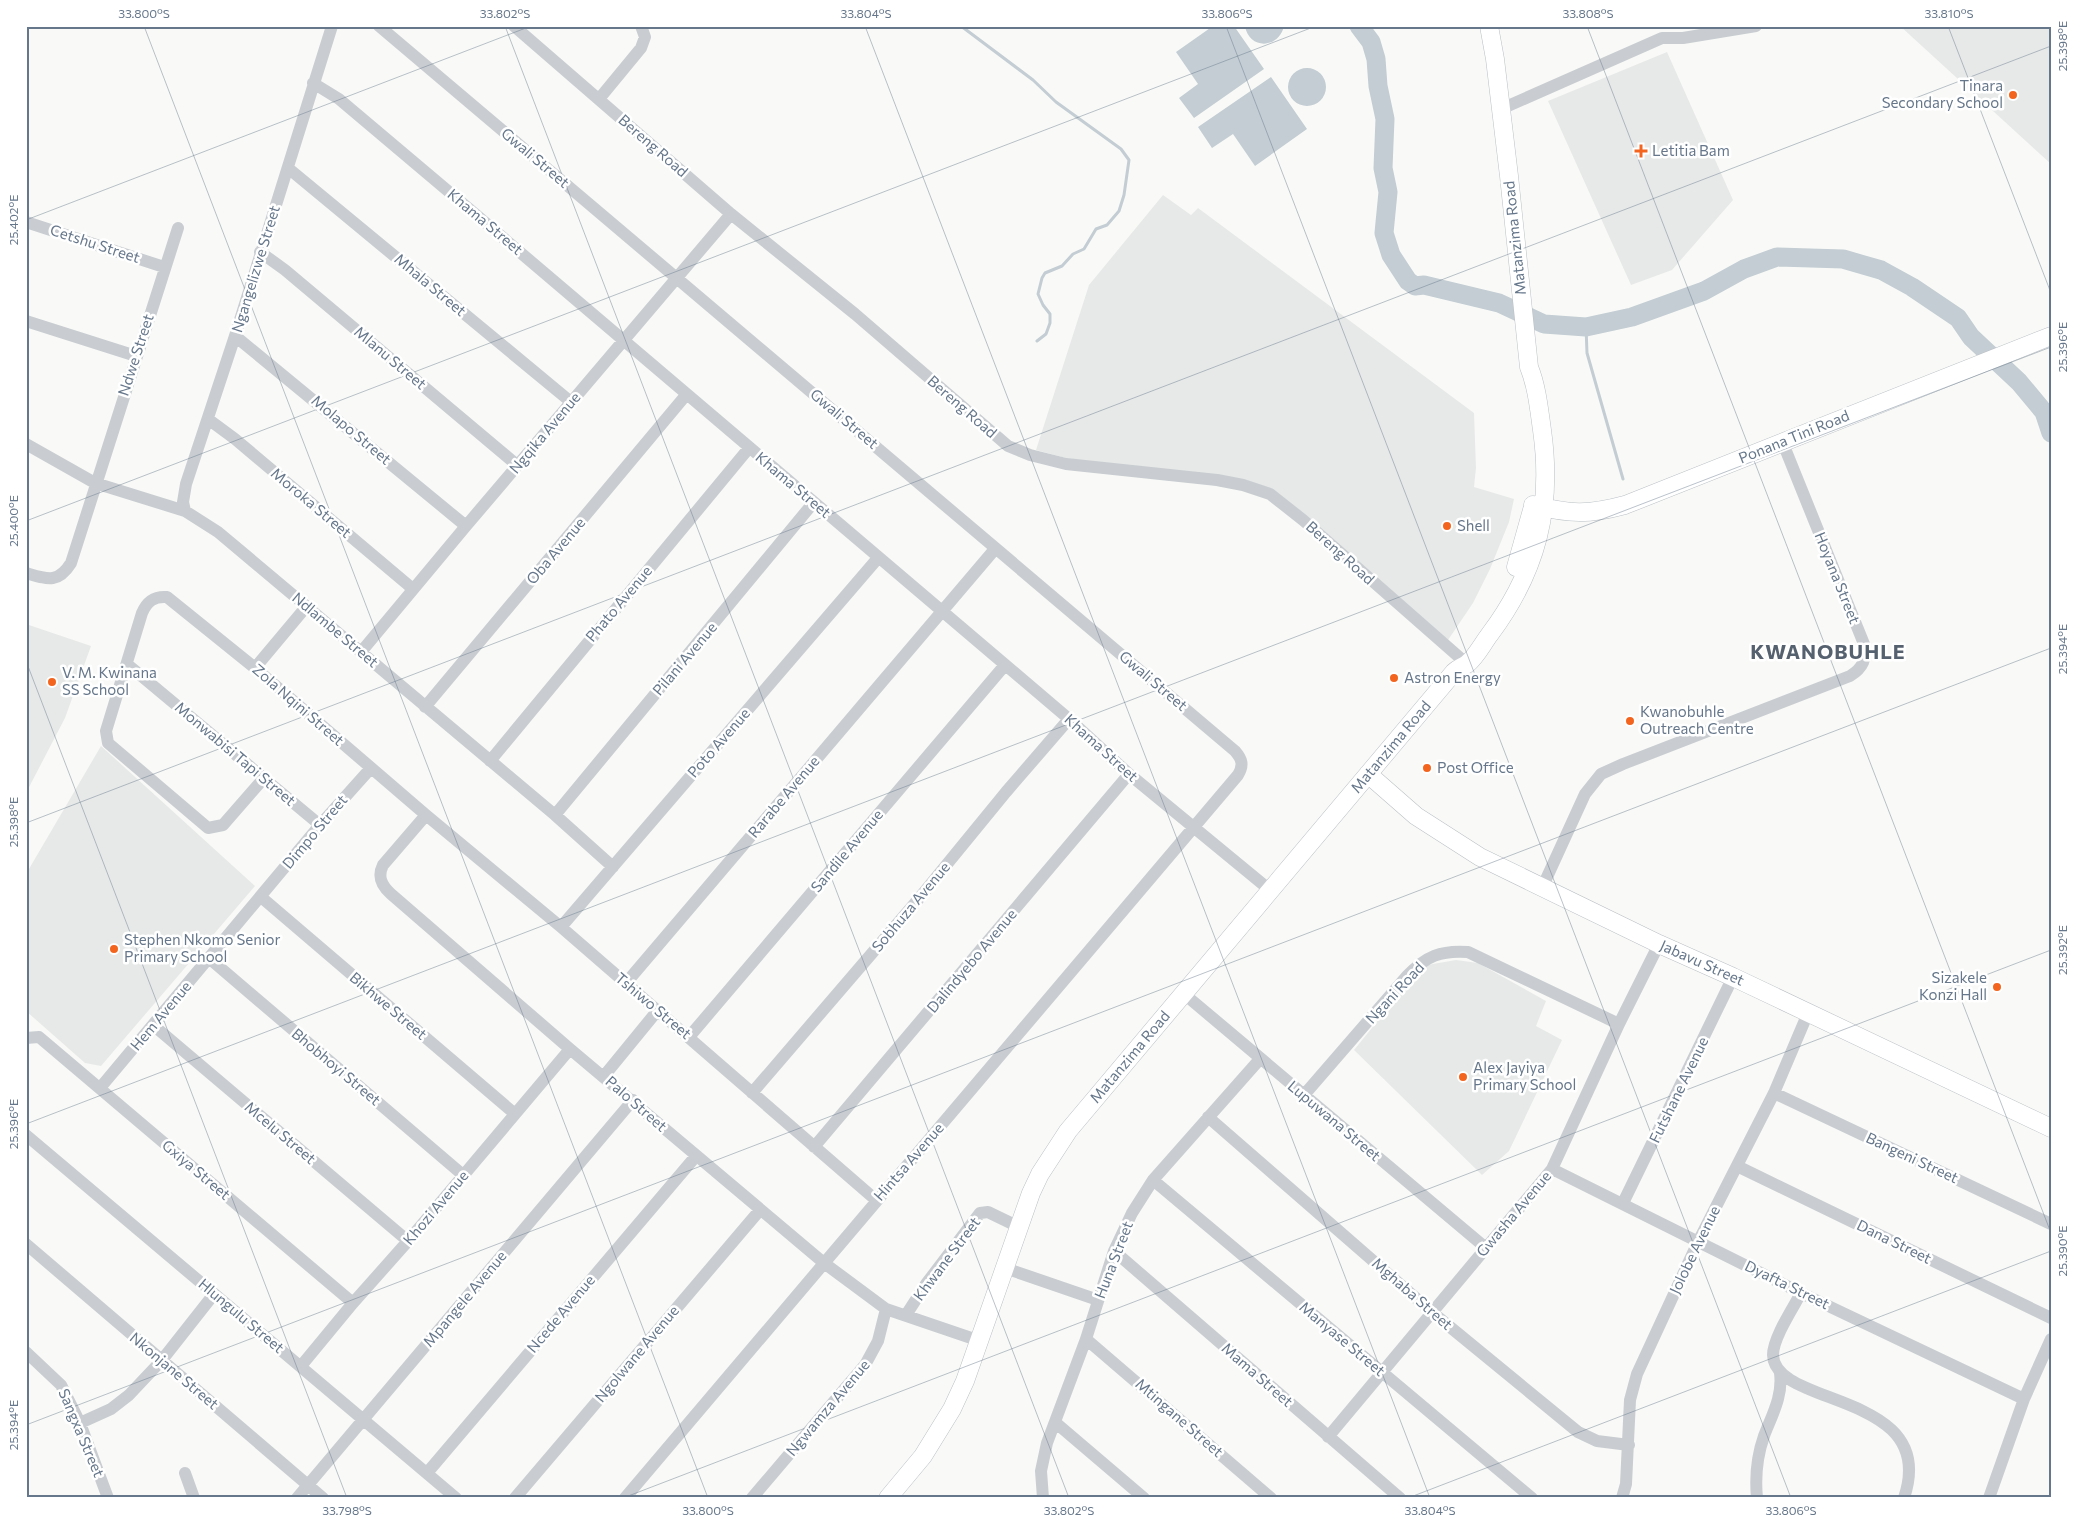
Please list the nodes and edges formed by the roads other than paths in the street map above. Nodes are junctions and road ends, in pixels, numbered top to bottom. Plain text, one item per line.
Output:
1 (332, 26) edge
2 (379, 26) edge
3 (514, 26) edge
4 (641, 26) edge
5 (1489, 26) edge
6 (1756, 26) edge
7 (314, 83) junction
8 (599, 99) junction
9 (1501, 109) junction
10 (288, 168) junction
11 (731, 214) junction
12 (26, 222) edge
13 (178, 228) dead end
14 (260, 252) junction
15 (164, 267) junction
16 (677, 279) junction
17 (26, 321) edge
18 (235, 336) junction
19 (2051, 336) edge
20 (624, 341) junction
21 (136, 356) junction
22 (686, 395) junction
23 (571, 402) junction
24 (208, 420) junction
25 (1782, 441) junction
26 (26, 444) edge
27 (749, 448) junction
28 (518, 465) junction
29 (95, 483) junction
30 (814, 502) junction
31 (1539, 506) junction
32 (185, 511) junction
33 (466, 526) junction
34 (995, 548) junction
35 (878, 558) junction
36 (26, 573) edge
37 (413, 589) junction
38 (306, 607) junction
39 (943, 612) junction
40 (361, 652) junction
41 (127, 664) junction
42 (1462, 664) junction
43 (1005, 666) junction
44 (255, 668) junction
45 (424, 706) junction
46 (1069, 719) junction
47 (490, 761) junction
48 (371, 768) junction
49 (1129, 774) junction
50 (1368, 774) junction
51 (264, 778) junction
52 (426, 815) junction
53 (555, 815) junction
54 (320, 825) junction
55 (1194, 827) junction
56 (612, 867) junction
57 (1542, 888) junction
58 (1270, 890) junction
59 (261, 898) junction
60 (561, 927) junction
61 (1659, 944) junction
62 (210, 959) junction
63 (1733, 977) junction
64 (626, 983) junction
65 (1183, 993) junction
66 (658, 1010) junction
67 (1808, 1013) junction
68 (1619, 1024) junction
69 (153, 1025) junction
70 (689, 1037) junction
71 (32, 1038) edge
72 (570, 1049) junction
73 (1260, 1059) junction
74 (604, 1076) junction
75 (100, 1088) junction
76 (752, 1093) junction
77 (1774, 1093) junction
78 (1304, 1095) junction
79 (633, 1100) junction
80 (515, 1114) junction
81 (1208, 1117) junction
82 (2051, 1128) edge
83 (26, 1136) edge
84 (814, 1147) junction
85 (696, 1156) junction
86 (1737, 1166) junction
87 (1552, 1169) junction
88 (463, 1175) junction
89 (1153, 1180) junction
90 (876, 1200) junction
91 (1623, 1203) junction
92 (760, 1210) junction
93 (2051, 1224) edge
94 (1019, 1226) junction
95 (408, 1241) junction
96 (1698, 1242) junction
97 (26, 1244) edge
98 (1486, 1248) junction
99 (1114, 1251) junction
100 (824, 1263) junction
101 (1005, 1268) junction
102 (1801, 1292) junction
103 (214, 1294) junction
104 (1098, 1300) junction
105 (353, 1303) junction
106 (886, 1309) junction
107 (1433, 1313) junction
108 (906, 1315) junction
109 (2051, 1318) edge
110 (1086, 1339) junction
111 (2051, 1339) edge
112 (980, 1341) junction
113 (26, 1352) edge
114 (162, 1360) junction
115 (301, 1366) junction
116 (1780, 1373) junction
117 (1382, 1374) junction
118 (2024, 1399) junction
119 (364, 1420) junction
120 (80, 1423) junction
121 (1056, 1423) junction
122 (1328, 1437) junction
123 (1629, 1445) junction
124 (185, 1473) dead end
125 (428, 1473) junction
126 (308, 1484) junction
127 (108, 1498) edge
128 (194, 1498) edge
129 (297, 1498) edge
130 (323, 1498) edge
131 (456, 1498) edge
132 (515, 1498) edge
133 (625, 1498) edge
134 (752, 1498) edge
135 (888, 1498) edge
136 (1043, 1498) edge
137 (1144, 1498) edge
138 (1271, 1498) edge
139 (1400, 1498) edge
140 (1532, 1498) edge
141 (1622, 1498) edge
142 (1757, 1498) edge
143 (1904, 1498) edge
144 (1989, 1498) edge

1 - 7 street, Ngangelizwe Street
2 - 16 street, Gwali Street
3 - 8 street, Bereng Road
4 - 8 street
5 - 9 street, Matanzima Road
6 - 9 street
7 - 10 street, Ngangelizwe Street
7 - 20 street, Khama Street
8 - 11 street, Bereng Road
9 - 31 street, Matanzima Road
10 - 14 street, Ngangelizwe Street
10 - 23 street, Mhala Street
11 - 16 street, Ngqika Avenue
11 - 42 street, Bereng Road
12 - 15 street, Cetshu Street
13 - 15 street, Ndwe Street
14 - 18 street, Ngangelizwe Street
14 - 28 street, Mlanu Street
15 - 21 street, Ndwe Street
16 - 20 street, Ngqika Avenue
16 - 34 street, Gwali Street
17 - 21 street
18 - 24 street, Ngangelizwe Street
18 - 33 street, Molapo Street
19 - 25 street, Ponana Tini Road
20 - 22 street, Khama Street
20 - 23 street, Ngqika Avenue
21 - 29 street, Ndwe Street
22 - 27 street, Khama Street
22 - 45 street, Oba Avenue
23 - 28 street, Ngqika Avenue
24 - 32 street, Ngangelizwe Street
24 - 37 street, Moroka Street
25 - 31 street, Ponana Tini Road
25 - 57 street, Hoyana Street
26 - 29 street, Ndlambe Street
27 - 30 street, Khama Street
27 - 47 street, Phato Avenue
28 - 33 street, Ngqika Avenue
29 - 32 street, Ndlambe Street
29 - 36 street, Ndwe Street
30 - 35 street, Khama Street
30 - 53 street, Pilani Avenue
31 - 42 street, Matanzima Road
32 - 38 street, Ndlambe Street
33 - 37 street, Ngqika Avenue
34 - 39 street, Rarabe Avenue
34 - 55 street, Gwali Street
35 - 39 street, Khama Street
35 - 56 street, Poto Avenue
37 - 40 street, Ngqika Avenue
38 - 40 street, Ndlambe Street
38 - 44 street
39 - 43 street, Khama Street
39 - 64 street, Rarabe Avenue
40 - 45 street, Ndlambe Street
41 - 44 street, Zola Nqini Street
41 - 51 street, Monwabisi Tapi Street
41 - 51 street
42 - 50 street, Matanzima Road
43 - 46 street, Khama Street
43 - 70 street, Sandile Avenue
44 - 48 street, Zola Nqini Street
45 - 47 street, Ndlambe Street
46 - 49 street, Khama Street
46 - 76 street, Sobhuza Avenue
47 - 53 street, Ndlambe Street
48 - 52 street, Zola Nqini Street
48 - 54 street, Dimpo Street
49 - 55 street, Khama Street
49 - 84 street, Dalindyebo Avenue
50 - 57 street, Jabavu Street
50 - 58 street, Matanzima Road
51 - 54 street, Monwabisi Tapi Street
52 - 60 street, Tshiwo Street
52 - 72 street, Palo Street
53 - 56 street, Ndlambe Street
54 - 59 street, Dimpo Street
55 - 58 street, Khama Street
55 - 90 street, Hintsa Avenue
56 - 60 street, Poto Avenue
57 - 61 street, Jabavu Street
58 - 65 street, Matanzima Road
59 - 62 street, Hem Avenue
59 - 80 street, Bikhwe Street
60 - 64 street, Tshiwo Street
61 - 63 street, Jabavu Street
61 - 68 street, Gwasha Avenue
62 - 69 street, Hem Avenue
62 - 88 street, Bhobhoyi Street
63 - 67 street, Jabavu Street
63 - 91 street, Futshane Avenue
64 - 66 street, Tshiwo Street
65 - 73 street, Lupuwana Street
65 - 94 street, Matanzima Road
66 - 70 street, Tshiwo Street
66 - 74 street
67 - 77 street, Jolobe Avenue
67 - 82 street, Jabavu Street
68 - 78 street, Ngani Road
68 - 87 street, Gwasha Avenue
69 - 75 street, Hem Avenue
69 - 95 street, Mcelu Street
70 - 76 street, Tshiwo Street
71 - 75 street, Gxiya Street
72 - 74 street, Palo Street
72 - 80 street, Khozi Avenue
73 - 78 street, Lupuwana Street
73 - 81 street, Huna Street
74 - 79 street, Palo Street
75 - 105 street, Gxiya Street
76 - 84 street, Tshiwo Street
77 - 86 street, Jolobe Avenue
77 - 93 street, Bangeni Street
78 - 98 street, Lupuwana Street
79 - 85 street, Palo Street
79 - 119 street, Mpangele Avenue
80 - 88 street, Khozi Avenue
81 - 89 street, Huna Street
81 - 107 street, Mghaba Street
83 - 103 street, Hlungulu Street
84 - 90 street, Tshiwo Street
85 - 92 street, Palo Street
85 - 125 street, Ncede Avenue
86 - 96 street, Jolobe Avenue
86 - 109 street, Dana Street
87 - 91 street, Dyafta Street
87 - 98 street, Gwasha Avenue
88 - 95 street, Khozi Avenue
89 - 99 street, Huna Street
89 - 117 street, Manyase Street
90 - 100 street, Hintsa Avenue
91 - 96 street, Dyafta Street
92 - 100 street, Palo Street
92 - 132 street, Ngolwane Avenue
94 - 101 street, Matanzima Road
94 - 108 street, Khwane Street
95 - 105 street, Khozi Avenue
96 - 102 street, Dyafta Street
96 - 123 street, Jolobe Avenue
97 - 114 street, Nkonjane Street
98 - 107 street, Gwasha Avenue
99 - 104 street, Huna Street
99 - 122 street, Mama Street
100 - 106 street, Palo Street
100 - 133 street, Hintsa Avenue
101 - 104 street
101 - 112 street, Matanzima Road
102 - 116 street
102 - 118 street, Dyafta Street
103 - 114 street
103 - 115 street, Hlungulu Street
104 - 110 street, Huna Street
105 - 115 street, Khozi Avenue
106 - 108 street, Palo Street
106 - 134 street, Ngwamza Avenue
107 - 117 street, Gwasha Avenue
107 - 123 street, Mghaba Street
108 - 112 street, Palo Street
110 - 121 street, Huna Street
110 - 138 street, Mtingane Street
111 - 118 street
112 - 135 street, Matanzima Road
113 - 120 street, Sangxa Street
114 - 120 street
114 - 126 street, Nkonjane Street
115 - 119 street, Hlungulu Street
116 - 142 street
116 - 143 street
117 - 122 street, Gwasha Avenue
117 - 140 street, Manyase Street
118 - 144 street
119 - 125 street, Hlungulu Street
119 - 126 street, Mpangele Avenue
120 - 127 street, Sangxa Street
121 - 136 street, Huna Street
121 - 137 street
122 - 139 street, Mama Street
123 - 141 street, Jolobe Avenue
124 - 128 street
125 - 131 street, Hlungulu Street
126 - 129 street, Mpangele Avenue
126 - 130 street, Nkonjane Street

